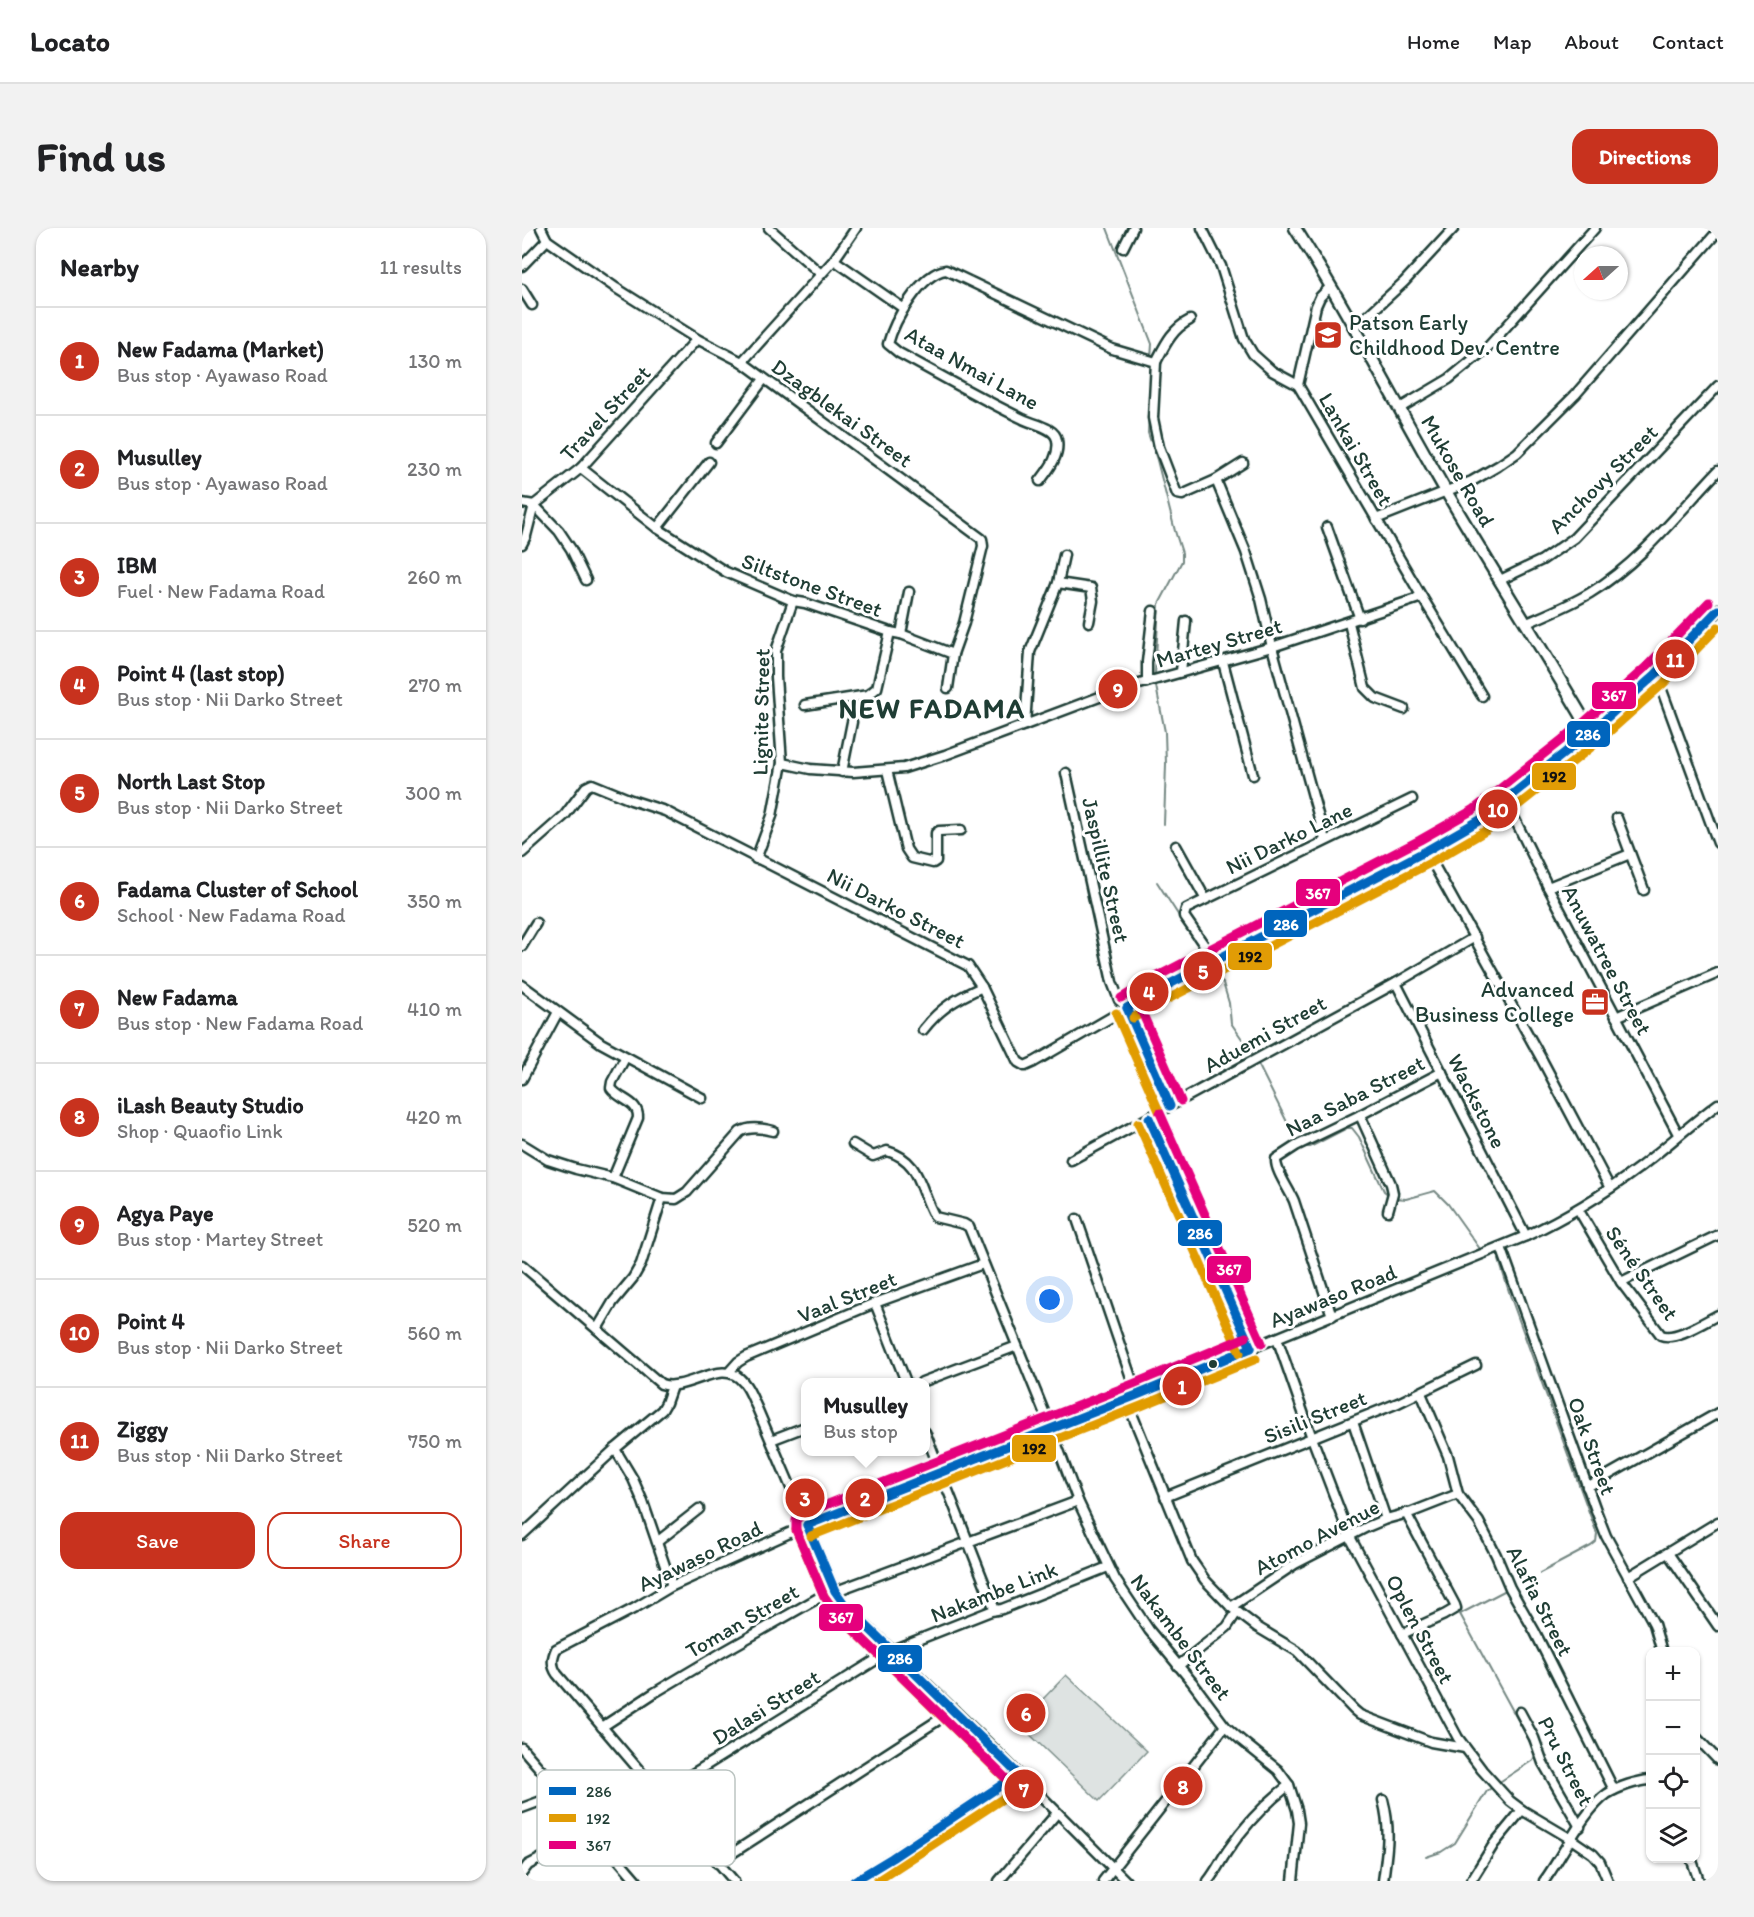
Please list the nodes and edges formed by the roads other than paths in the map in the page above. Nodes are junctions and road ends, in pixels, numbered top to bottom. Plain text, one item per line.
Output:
1 (541, 228) edge
2 (769, 228) edge
3 (856, 228) edge
4 (1133, 228) edge
5 (1202, 228) edge
6 (1294, 228) edge
7 (1595, 228) edge
8 (1450, 229) edge
9 (1718, 231) edge
10 (547, 240) junction
11 (1123, 248) dead end
12 (834, 260) junction
13 (522, 266) edge
14 (821, 274) junction
15 (1330, 287) junction
16 (522, 289) edge
17 (532, 305) dead end
18 (903, 308) junction
19 (1190, 320) dead end
20 (1354, 328) junction
21 (697, 339) junction
22 (742, 362) junction
23 (1155, 362) junction
24 (764, 379) junction
25 (1298, 385) junction
26 (1718, 386) edge
27 (1400, 408) junction
28 (716, 443) dead end
29 (709, 462) dead end
30 (1243, 463) dead end
31 (581, 468) junction
32 (1718, 471) edge
33 (1216, 480) junction
34 (1040, 481) dead end
35 (1447, 492) junction
36 (522, 503) edge
37 (534, 505) junction
38 (1376, 519) junction
39 (1327, 527) dead end
40 (657, 528) junction
41 (522, 544) edge
42 (1064, 555) dead end
43 (586, 580) dead end
44 (1500, 580) junction
45 (1058, 583) junction
46 (909, 592) dead end
47 (1422, 597) junction
48 (793, 601) junction
49 (1718, 610) edge
50 (1153, 612) dead end
51 (1360, 619) junction
52 (1186, 621) dead end
53 (1089, 622) dead end
54 (1349, 623) junction
55 (1527, 623) junction
56 (890, 632) junction
57 (901, 634) junction
58 (1272, 647) junction
59 (953, 654) junction
60 (1223, 662) junction
61 (1181, 672) junction
62 (1656, 674) junction
63 (1148, 682) junction
64 (948, 688) dead end
65 (1482, 696) dead end
66 (805, 705) dead end
67 (1404, 709) dead end
68 (852, 722) dead end
69 (1025, 725) junction
70 (1591, 732) junction
71 (782, 763) junction
72 (887, 770) junction
73 (842, 771) junction
74 (1066, 773) dead end
75 (1253, 775) dead end
76 (1412, 799) dead end
77 (1506, 801) junction
78 (1617, 818) dead end
79 (960, 830) dead end
80 (1325, 840) junction
81 (1718, 843) edge
82 (1176, 846) dead end
83 (1426, 851) junction
84 (522, 854) edge
85 (1630, 854) junction
86 (756, 859) junction
87 (1548, 887) junction
88 (1644, 890) dead end
89 (1205, 898) junction
90 (536, 923) dead end
91 (1475, 937) junction
92 (522, 946) edge
93 (1214, 962) junction
94 (1718, 973) edge
95 (1396, 983) junction
96 (522, 985) edge
97 (982, 987) junction
98 (1127, 1008) junction
99 (558, 1012) junction
100 (1616, 1017) junction
101 (923, 1030) dead end
102 (625, 1058) junction
103 (1442, 1072) junction
104 (522, 1079) edge
105 (702, 1098) dead end
106 (1718, 1104) edge
107 (1170, 1106) junction
108 (1360, 1115) junction
109 (1149, 1118) junction
110 (773, 1131) dead end
111 (1678, 1134) junction
112 (522, 1144) edge
113 (853, 1144) dead end
114 (1071, 1160) dead end
115 (613, 1178) junction
116 (1610, 1188) junction
117 (662, 1198) junction
118 (1578, 1209) junction
119 (1388, 1211) dead end
120 (1077, 1219) dead end
121 (1718, 1235) edge
122 (1526, 1236) junction
123 (1501, 1247) junction
124 (983, 1264) junction
125 (522, 1265) edge
126 (1621, 1282) junction
127 (875, 1303) junction
128 (1718, 1315) edge
129 (1332, 1316) junction
130 (597, 1329) junction
131 (1277, 1338) junction
132 (1017, 1346) junction
133 (1251, 1348) junction
134 (1476, 1365) dead end
135 (729, 1372) junction
136 (904, 1378) edge
137 (930, 1380) edge
138 (672, 1386) junction
139 (1421, 1393) junction
140 (1137, 1395) junction
141 (1126, 1400) junction
142 (1718, 1413) edge
143 (1353, 1422) junction
144 (801, 1429) edge
145 (1051, 1429) junction
146 (1312, 1438) junction
147 (771, 1440) junction
148 (930, 1444) edge
149 (615, 1449) junction
150 (941, 1472) junction
151 (1587, 1487) junction
152 (1458, 1494) junction
153 (1165, 1497) junction
154 (1078, 1501) junction
155 (699, 1509) dead end
156 (1406, 1513) junction
157 (1386, 1519) junction
158 (1718, 1522) edge
159 (807, 1526) junction
160 (522, 1535) edge
161 (1350, 1537) junction
162 (968, 1541) junction
163 (657, 1542) junction
164 (1668, 1553) junction
165 (1108, 1567) junction
166 (1628, 1577) junction
167 (672, 1586) junction
168 (835, 1591) junction
169 (995, 1610) junction
170 (1234, 1610) junction
171 (1718, 1626) edge
172 (1402, 1634) junction
173 (1661, 1647) edge
174 (892, 1650) junction
175 (1178, 1666) junction
176 (954, 1710) junction
177 (1521, 1712) dead end
178 (1225, 1726) junction
179 (602, 1727) junction
180 (1700, 1742) edge
181 (522, 1748) edge
182 (1465, 1748) junction
183 (1718, 1760) edge
184 (540, 1770) edge
185 (639, 1770) edge
186 (699, 1770) edge
187 (1018, 1773) junction
188 (1646, 1781) edge
189 (1289, 1785) junction
190 (1614, 1790) junction
191 (1383, 1800) dead end
192 (537, 1802) edge
193 (522, 1808) edge
194 (1522, 1810) junction
195 (1057, 1814) junction
196 (1580, 1827) junction
197 (1571, 1839) junction
198 (735, 1851) edge
199 (537, 1860) edge
200 (1693, 1863) edge
201 (623, 1866) edge
202 (720, 1866) edge
203 (1112, 1868) junction
204 (522, 1873) edge
205 (637, 1881) edge
206 (734, 1881) edge
207 (854, 1881) edge
208 (999, 1881) edge
209 (1103, 1881) edge
210 (1126, 1881) edge
211 (1208, 1881) edge
212 (1293, 1881) edge
213 (1383, 1881) edge
214 (1471, 1881) edge
215 (1544, 1881) edge
216 (1608, 1881) edge
217 (1699, 1881) edge

1 - 10 street
2 - 14 street
3 - 12 street
4 - 11 street
5 - 25 street, Lankai Street
6 - 15 street, Mukose Road
7 - 27 street
8 - 20 street
9 - 35 street
10 - 13 street
10 - 21 street, Dzagblekai Street
12 - 14 street
12 - 18 street
14 - 22 street
15 - 20 street, Mukose Road
15 - 25 street
16 - 17 street
18 - 23 street, Ataa Nmai Lane
18 - 34 street, Ataa Nmai Lane
19 - 23 street
20 - 27 street, Mukose Road
21 - 22 street, Dzagblekai Street
21 - 31 street, Travel Street
22 - 24 street, Dzagblekai Street
23 - 33 street
24 - 28 street
24 - 59 street, Dzagblekai Street
25 - 38 street, Lankai Street
26 - 44 street, Anchovy Street
27 - 35 street, Mukose Road
29 - 40 street
30 - 33 street
31 - 37 street, Travel Street
31 - 40 street, Siltstone Street
32 - 55 street
33 - 58 street
35 - 38 street
35 - 44 street, Mukose Road
36 - 37 street
37 - 41 street
37 - 43 street
38 - 47 street, Lankai Street
39 - 51 street
40 - 48 street, Siltstone Street
42 - 45 street
44 - 55 street, Mukose Road
45 - 53 street
45 - 69 street
46 - 57 street
47 - 51 street, Martey Street
47 - 65 street, Lankai Street
48 - 56 street, Siltstone Street
48 - 71 street, Lignite Street
49 - 62 street, Nii Darko Street
50 - 63 street
51 - 54 street, Martey Street
52 - 61 street
54 - 58 street, Martey Street
54 - 67 street
55 - 70 street, Mukose Road
56 - 57 street, Siltstone Street
56 - 66 street
57 - 59 street, Siltstone Street
58 - 60 street, Martey Street
58 - 80 street
59 - 64 street, Dzagblekai Street
60 - 61 street, Martey Street
60 - 75 street
61 - 63 street, Martey Street
62 - 70 street, Nii Darko Street
62 - 81 street
63 - 69 street, Martey Street
68 - 73 street
69 - 72 street, Martey Street
70 - 77 street, Nii Darko Street
71 - 73 street, Martey Street
71 - 86 street, Lignite Street
72 - 73 street, Martey Street
72 - 79 street
74 - 98 street, Jaspillite Street
76 - 80 street, Nii Darko Lane
77 - 83 street, Nii Darko Street
77 - 87 street, Anuwatree Street
78 - 85 street
80 - 89 street, Nii Darko Lane
82 - 89 street
83 - 91 street
83 - 93 street, Nii Darko Street
84 - 86 street, Nii Darko Street
85 - 87 street
85 - 88 street
86 - 97 street, Nii Darko Street
87 - 100 street, Anuwatree Street
89 - 93 street, Nii Darko Lane
90 - 92 street
91 - 95 street, Aduemi Street
91 - 116 street
93 - 98 street, Nii Darko Street
94 - 100 street
95 - 103 street, Wackstone
95 - 107 street, Aduemi Street
96 - 99 street
97 - 98 street, Nii Darko Street
97 - 101 street
98 - 107 street, Jaspillite Street
99 - 102 street
99 - 104 street
100 - 111 street, Anuwatree Street
102 - 105 street
102 - 115 street
103 - 108 street, Naa Saba Street
103 - 122 street, Wackstone
106 - 111 street, Ayawaso Road
107 - 109 street, Aduemi Street
108 - 119 street
108 - 129 street, Naa Saba Street
109 - 114 street, Aduemi Street
109 - 133 street
110 - 117 street
111 - 116 street, Ayawaso Road
112 - 115 street
113 - 124 street, Nakambe Street
115 - 117 street
116 - 118 street, Ayawaso Road
117 - 130 street
118 - 122 street, Ayawaso Road
118 - 126 street, Séné Street
120 - 140 street
121 - 126 street
122 - 123 street, Ayawaso Road
123 - 129 street, Ayawaso Road
123 - 151 street, Oak Street
124 - 127 street, Vaal Street
124 - 132 street, Nakambe Street
125 - 130 street
126 - 128 street, Séné Street
127 - 135 street, Vaal Street
127 - 136 street
129 - 131 street, Ayawaso Road
130 - 138 street
131 - 133 street, Ayawaso Road
131 - 146 street, Oplen Street
132 - 137 street
132 - 145 street, Nakambe Street
133 - 140 street, Ayawaso Road
134 - 139 street, Sisili Street
135 - 138 street
135 - 147 street
138 - 149 street
139 - 143 street, Sisili Street
139 - 152 street, Alafia Street
140 - 141 street, Ayawaso Road
141 - 145 street, Ayawaso Road
141 - 153 street
142 - 151 street
143 - 146 street, Sisili Street
143 - 157 street
144 - 147 street
145 - 150 street, Ayawaso Road
145 - 154 street, Nakambe Street
146 - 153 street, Sisili Street
146 - 161 street, Oplen Street
147 - 159 street
148 - 150 street
149 - 160 street
149 - 163 street
150 - 159 street, Ayawaso Road
150 - 162 street
151 - 166 street, Oak Street
152 - 156 street, Atomo Avenue
152 - 190 street, Alafia Street
153 - 170 street
154 - 162 street, Toman Street
154 - 165 street, Nakambe Street
155 - 163 street
156 - 157 street, Atomo Avenue
156 - 172 street
157 - 161 street, Atomo Avenue
158 - 164 street
159 - 167 street, Ayawaso Road
159 - 168 street
161 - 170 street, Atomo Avenue
161 - 172 street, Oplen Street
162 - 168 street, Toman Street
162 - 169 street
163 - 167 street
164 - 166 street
164 - 171 street
165 - 169 street, Nakambe Link
165 - 175 street, Nakambe Street
166 - 173 street, Oak Street
167 - 179 street, Ayawaso Road
168 - 174 street
168 - 179 street, Toman Street
169 - 174 street, Nakambe Link
170 - 175 street, Atomo Avenue
170 - 182 street
172 - 182 street, Oplen Street
174 - 176 street
174 - 186 street, Dalasi Street
175 - 178 street, Nakambe Street
176 - 187 street
176 - 198 street
177 - 196 street, Pru Street
178 - 189 street, Nakambe Street
178 - 203 street
179 - 185 street
180 - 183 street
181 - 184 street
182 - 194 street, Oplen Street
187 - 195 street
187 - 207 street
188 - 190 street
189 - 211 street
189 - 212 street, Nakambe Street
190 - 196 street
191 - 213 street
192 - 193 street
194 - 197 street, Oplen Street
194 - 214 street
195 - 203 street
195 - 208 street
196 - 197 street
197 - 215 street
197 - 216 street, Oplen Street
199 - 204 street
200 - 217 street
201 - 205 street
202 - 206 street
203 - 209 street
203 - 210 street

